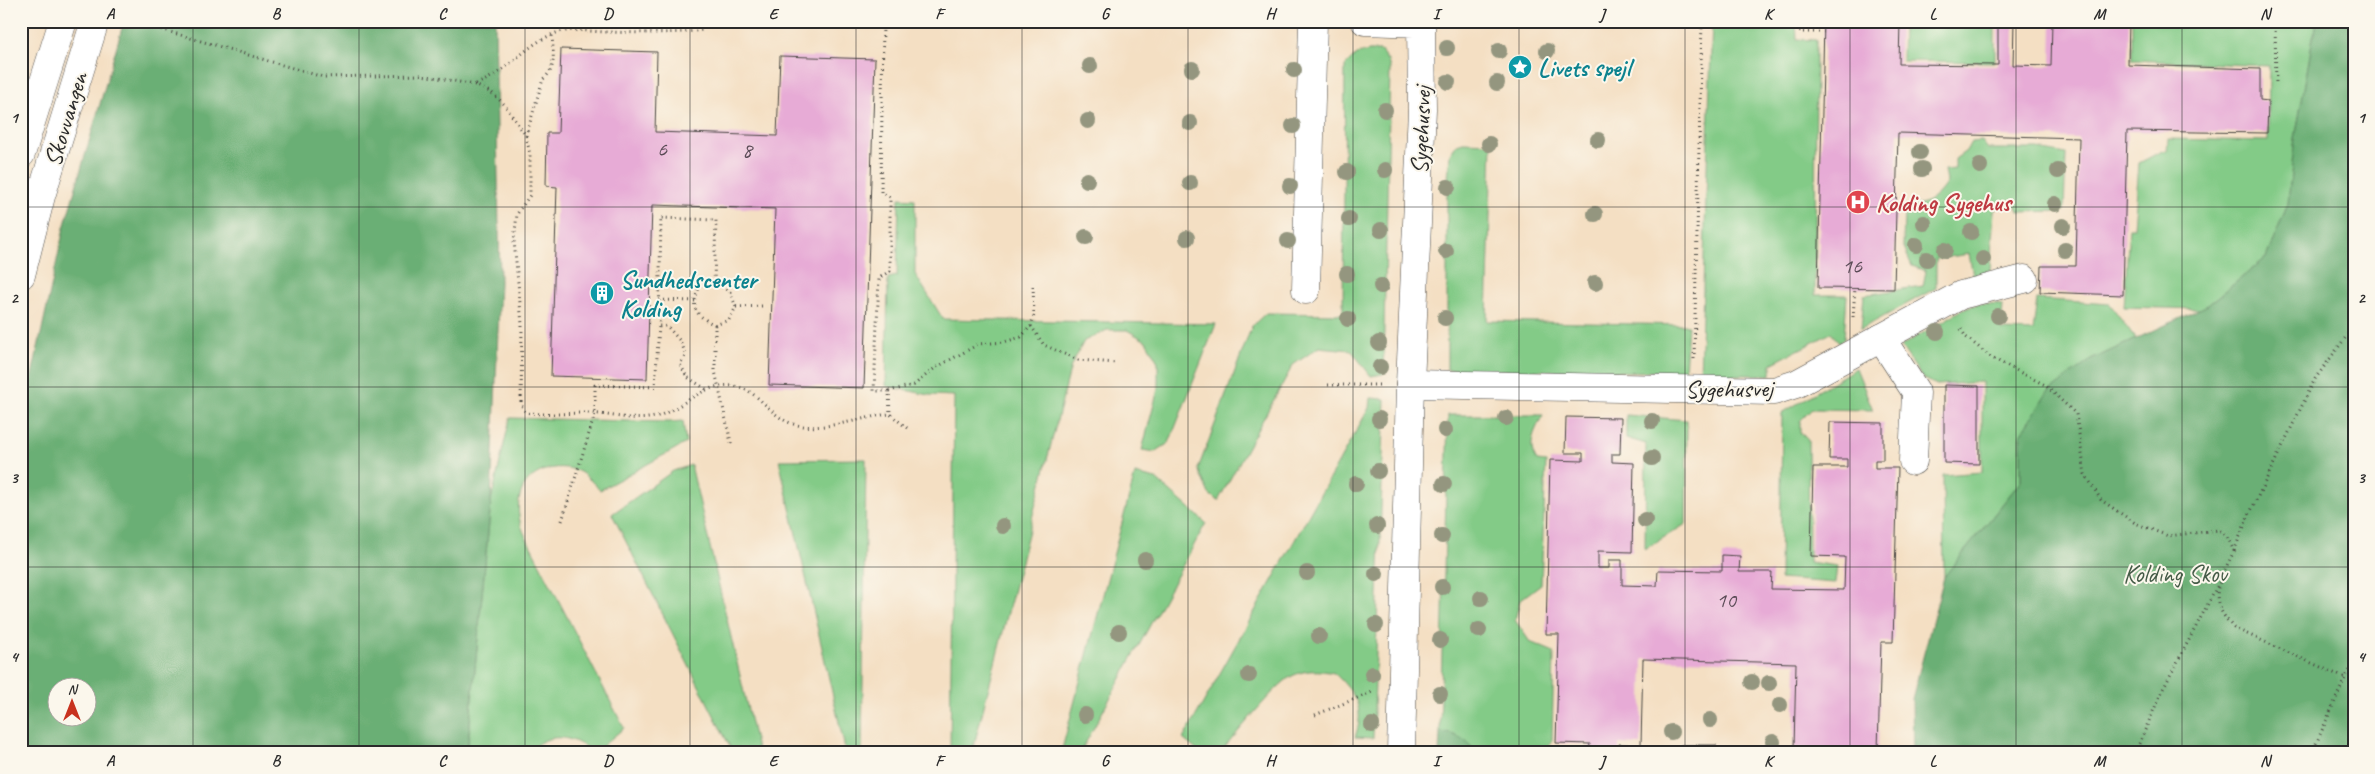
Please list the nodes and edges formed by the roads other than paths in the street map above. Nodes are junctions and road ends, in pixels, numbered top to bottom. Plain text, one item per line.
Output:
1 (63, 21) edge
2 (95, 21) edge
3 (1313, 21) edge
4 (1365, 21) edge
5 (21, 154) edge
6 (21, 275) edge
7 (2024, 279) dead end
8 (1306, 290) dead end
9 (1881, 338) junction
10 (1410, 384) junction
11 (1914, 462) dead end
12 (1401, 753) edge

1 - 5 street, Skovvangen
2 - 6 street, Skovvangen
3 - 8 street
4 - 10 street, Sygehusvej
7 - 9 street, Sygehusvej
9 - 10 street, Sygehusvej
9 - 11 street
10 - 12 street, Sygehusvej

